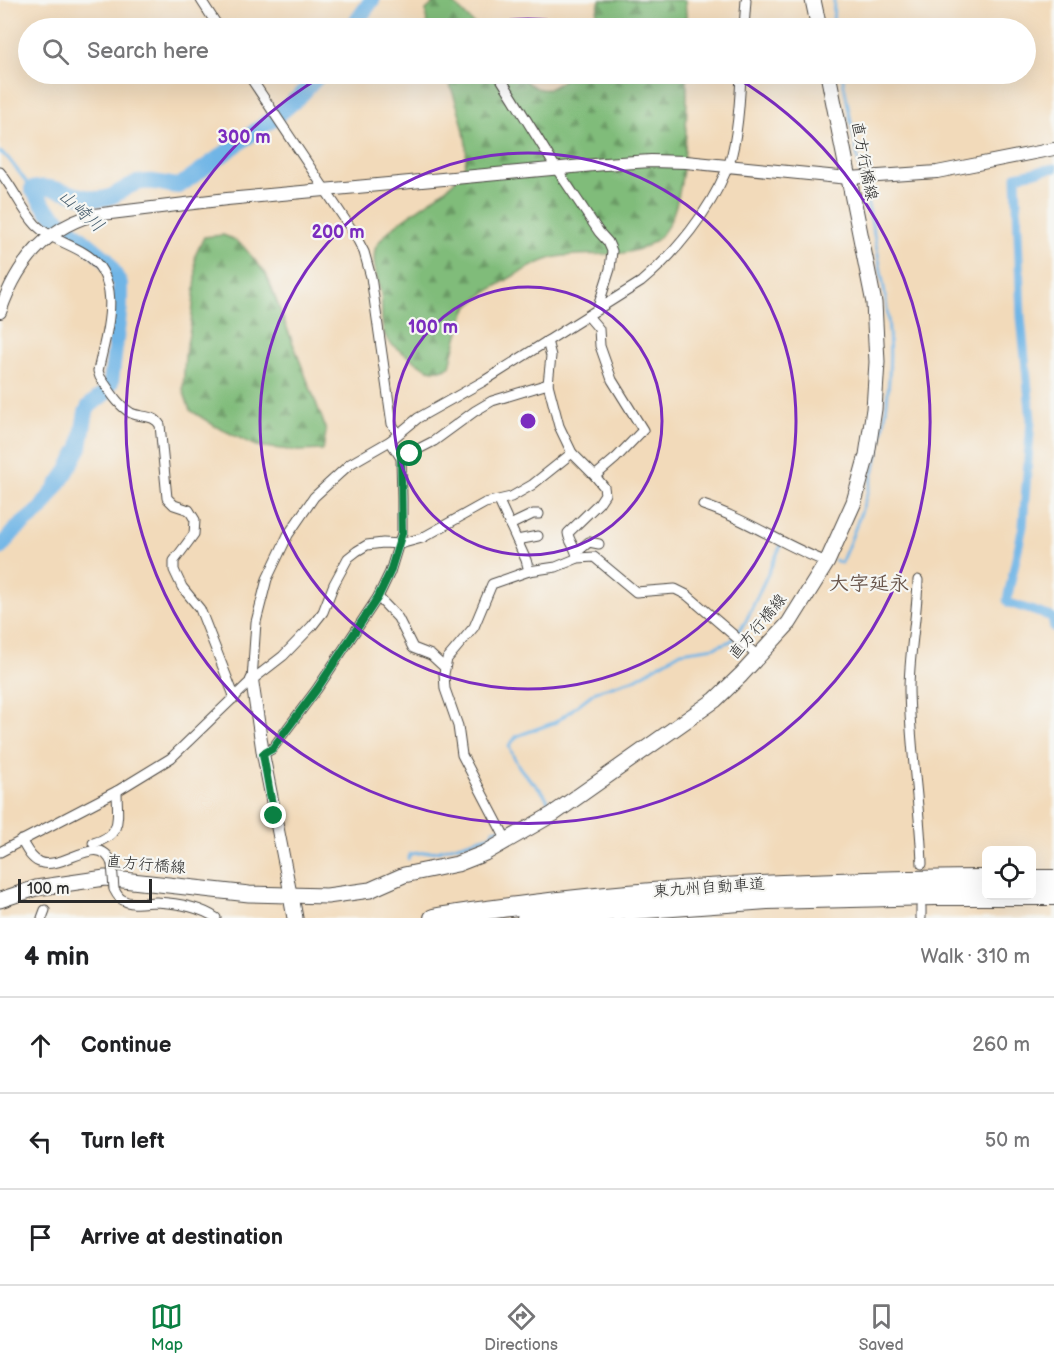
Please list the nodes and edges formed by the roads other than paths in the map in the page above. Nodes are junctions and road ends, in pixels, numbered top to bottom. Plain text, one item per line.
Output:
1 (201, 0) edge
2 (746, 0) edge
3 (813, 0) edge
4 (213, 18) edge
5 (745, 18) edge
6 (817, 18) edge
7 (255, 84) edge
8 (504, 84) edge
9 (740, 84) edge
10 (830, 84) edge
11 (1054, 149) edge
12 (728, 167) junction
13 (556, 168) junction
14 (0, 172) edge
15 (849, 178) junction
16 (326, 190) junction
17 (51, 235) junction
18 (597, 310) junction
19 (0, 312) edge
20 (588, 316) junction
21 (547, 341) junction
22 (548, 384) junction
23 (398, 434) junction
24 (390, 441) junction
25 (572, 453) junction
26 (401, 458) junction
27 (595, 476) junction
28 (498, 501) junction
29 (703, 505) dead end
30 (539, 514) dead end
31 (510, 525) junction
32 (538, 536) dead end
33 (517, 540) junction
34 (400, 544) junction
35 (599, 544) dead end
36 (577, 555) junction
37 (827, 562) junction
38 (529, 571) junction
39 (918, 580) dead end
40 (378, 597) junction
41 (759, 657) junction
42 (444, 667) junction
43 (252, 680) junction
44 (234, 698) junction
45 (263, 754) junction
46 (117, 791) junction
47 (21, 840) junction
48 (507, 841) junction
49 (93, 843) dead end
50 (0, 852) edge
51 (922, 864) dead end
52 (982, 879) edge
53 (1036, 879) edge
54 (1054, 879) edge
55 (291, 896) junction
56 (1054, 896) edge
57 (0, 900) edge
58 (921, 907) dead end
59 (216, 918) edge
60 (296, 918) edge
61 (433, 918) edge
62 (526, 918) edge
63 (921, 918) edge

1 - 4 street
2 - 5 street
3 - 6 main road
7 - 16 street
8 - 13 street
9 - 12 street
10 - 15 main road, 直方行橋線
11 - 15 street
12 - 13 street
12 - 15 street
12 - 18 street
13 - 16 street
13 - 18 street
14 - 17 street
15 - 37 main road, 直方行橋線
16 - 17 street
16 - 23 street
17 - 19 street
17 - 44 street
18 - 20 street
20 - 21 street
20 - 27 street
21 - 22 street
21 - 23 street
22 - 25 street
22 - 26 street
23 - 24 street
24 - 26 street
24 - 43 street
25 - 27 street
25 - 28 street
26 - 34 street
27 - 36 street
28 - 31 street
28 - 34 street
29 - 37 street
30 - 31 street
31 - 33 street
32 - 33 street
33 - 38 street
34 - 40 street
34 - 43 street
35 - 36 street
36 - 38 street
36 - 41 street
37 - 41 main road, 直方行橋線
38 - 42 street
39 - 51 street
40 - 42 street
40 - 45 street
41 - 48 main road, 直方行橋線
42 - 48 street
43 - 44 street
43 - 45 street
44 - 46 street
45 - 55 street
46 - 47 street
46 - 49 street
47 - 50 street
47 - 59 street, bridge
48 - 55 main road, 直方行橋線
52 - 61 highway, 東九州自動車道
53 - 54 highway
55 - 57 main road, 直方行橋線
55 - 60 main road
56 - 62 highway, 東九州自動車道
58 - 63 street

